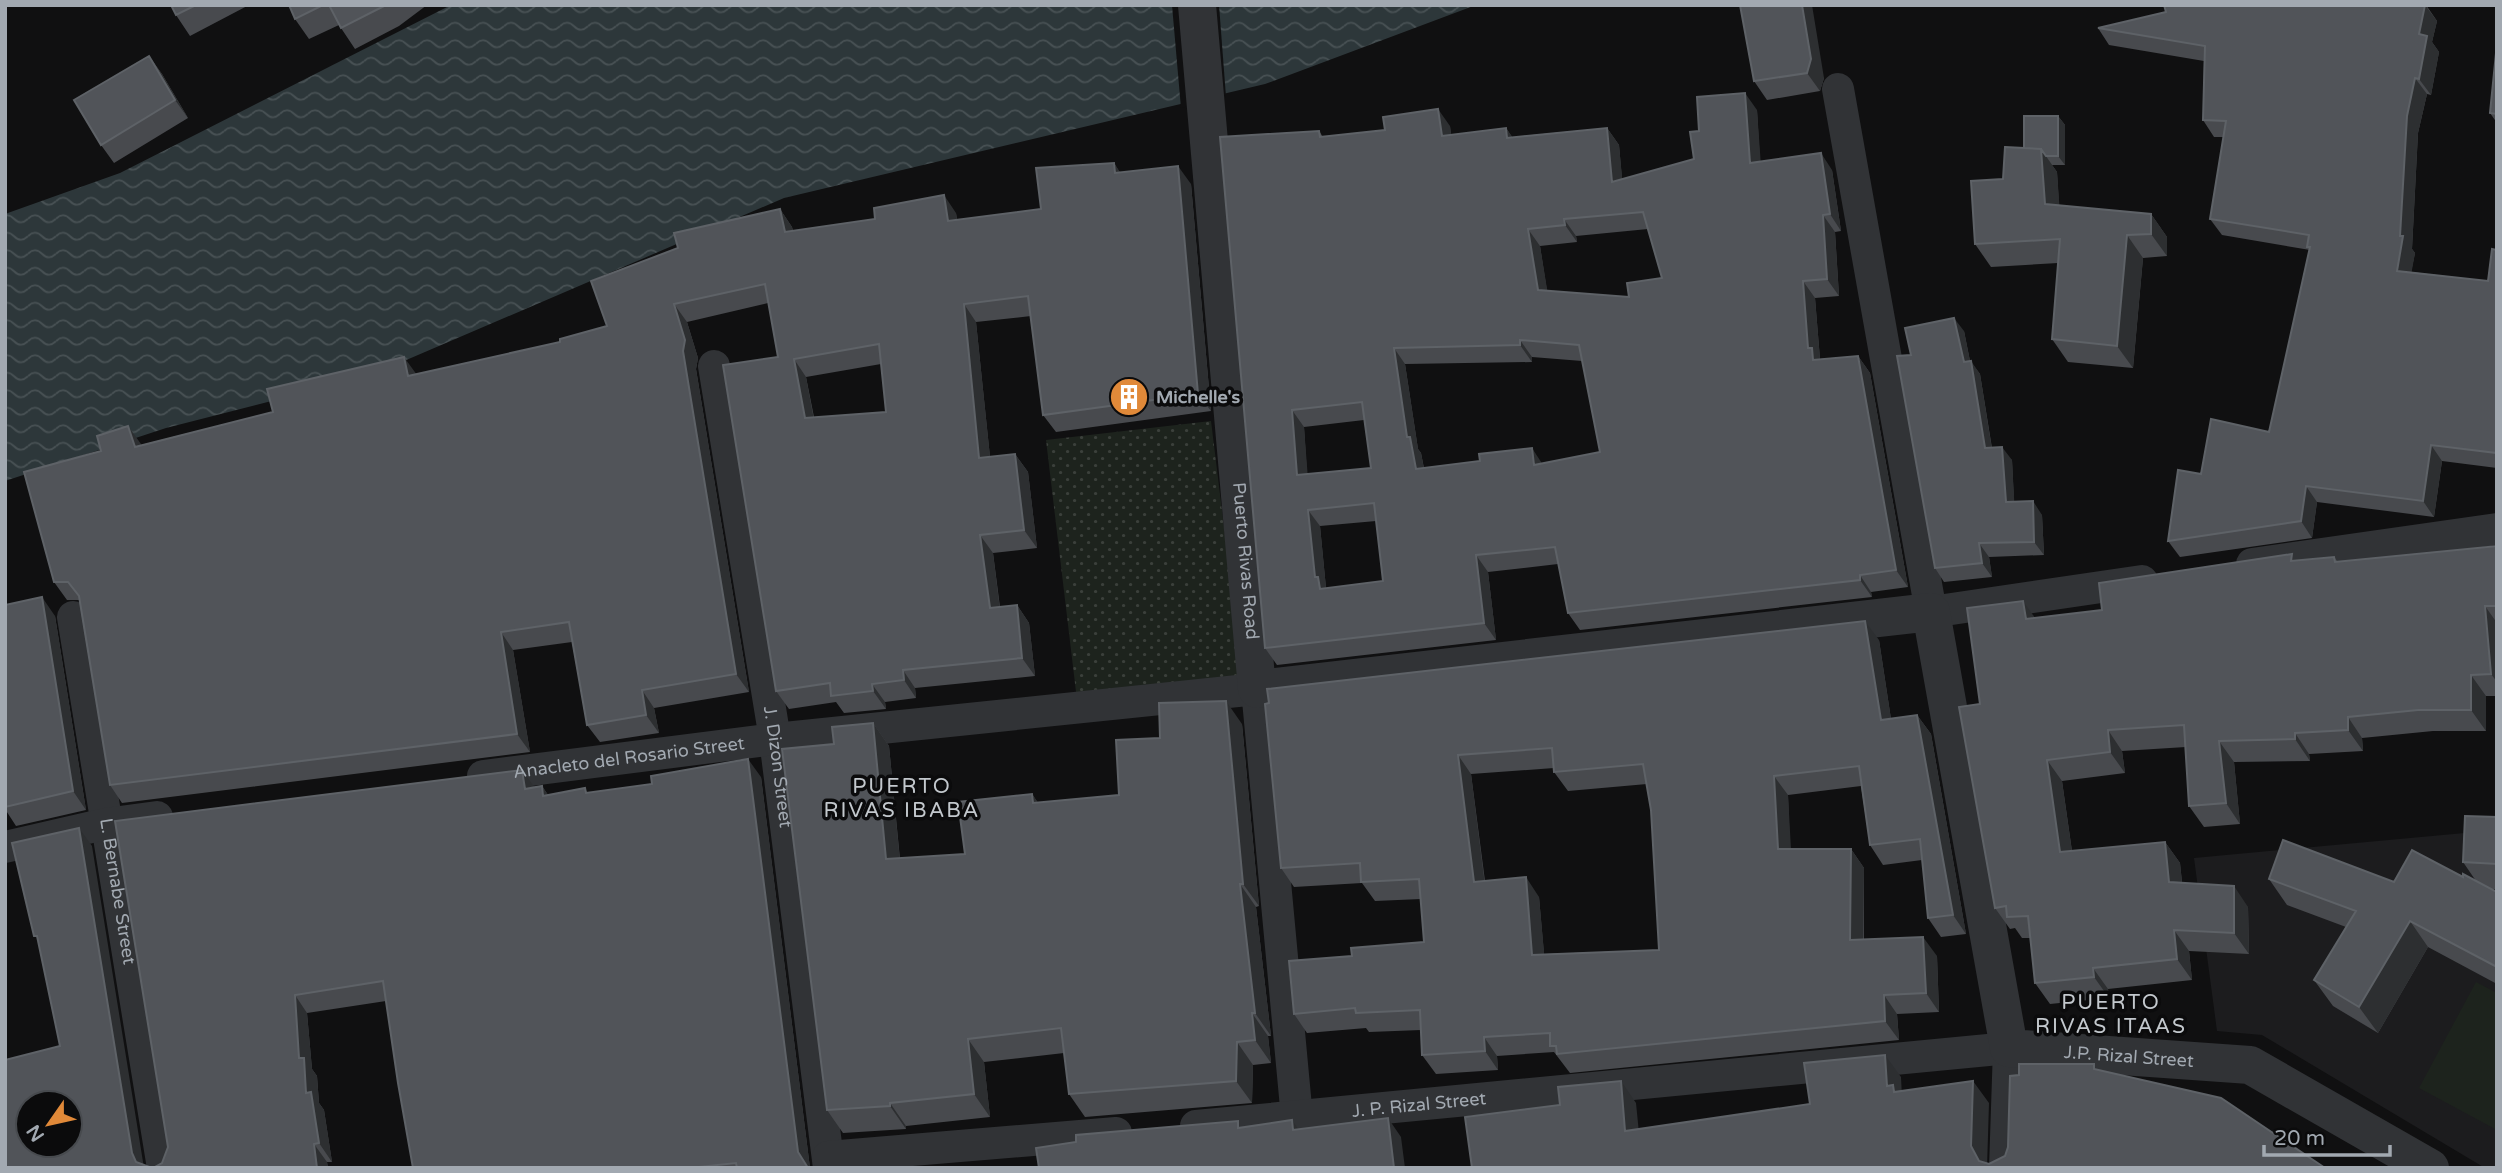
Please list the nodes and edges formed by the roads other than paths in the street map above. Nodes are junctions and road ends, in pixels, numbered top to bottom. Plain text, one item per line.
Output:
1 (1196, 5) edge
2 (1838, 89) dead end
3 (714, 366) dead end
4 (2497, 529) edge
5 (2217, 569) edge
6 (2176, 575) edge
7 (1931, 612) junction
8 (73, 617) dead end
9 (1256, 689) junction
10 (775, 739) junction
11 (461, 779) edge
12 (187, 813) edge
13 (105, 824) junction
14 (5, 847) edge
15 (2008, 1048) junction
16 (1297, 1118) junction
17 (829, 1162) edge
18 (163, 1168) edge
19 (2005, 1168) edge
20 (2430, 1168) edge

1 - 9 street, Puerto Rivas Road
2 - 7 street
3 - 10 street, J. Dizon Street
4 - 5 street
6 - 7 street
7 - 9 street
7 - 15 street
8 - 13 street, L. Bernabe Street
9 - 10 street, Anacleto del Rosario Street
9 - 16 street, Puerto Rivas Road
10 - 11 street, Anacleto del Rosario Street
10 - 17 street, J. Dizon Street
12 - 13 street
13 - 14 street
13 - 18 street, L. Bernabe Street
15 - 16 street, J. P. Rizal Street
15 - 19 street
15 - 20 street, J.P. Rizal Street
16 - 17 street, J. P. Rizal Street

